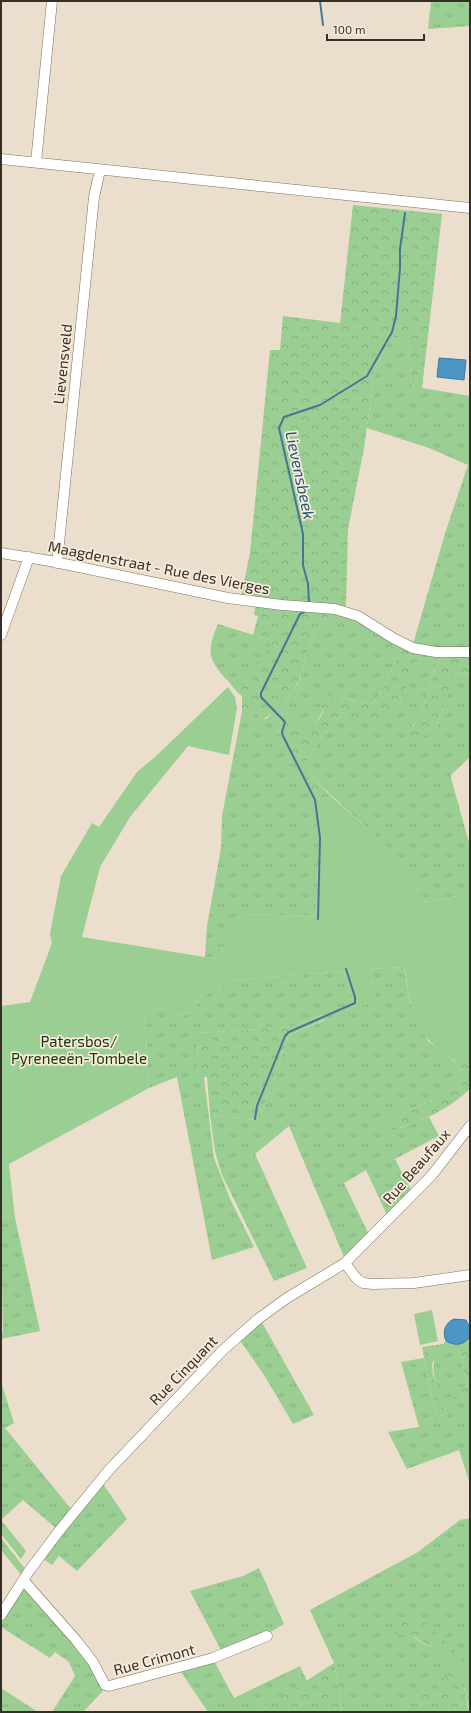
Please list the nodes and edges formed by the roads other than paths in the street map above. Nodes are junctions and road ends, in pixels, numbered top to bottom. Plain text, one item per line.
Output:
1 (52, 1) edge
2 (1, 159) edge
3 (36, 162) junction
4 (100, 170) junction
5 (470, 208) edge
6 (1, 553) edge
7 (28, 557) junction
8 (57, 562) junction
9 (1, 635) edge
10 (470, 652) edge
11 (470, 1126) edge
12 (345, 1263) junction
13 (470, 1275) edge
14 (23, 1580) junction
15 (1, 1615) edge
16 (267, 1636) dead end

1 - 3 street
2 - 3 street
3 - 4 street
4 - 5 street
4 - 8 street, Lievensveld
6 - 7 street, Maagdenstraat - Rue des Vierges
7 - 8 street, Maagdenstraat - Rue des Vierges
7 - 9 street
8 - 10 street, Maagdenstraat - Rue des Vierges
11 - 12 street, Rue Beaufaux
12 - 13 street
12 - 14 street, Rue Cinquant
14 - 15 street
14 - 16 street, Rue Crimont

